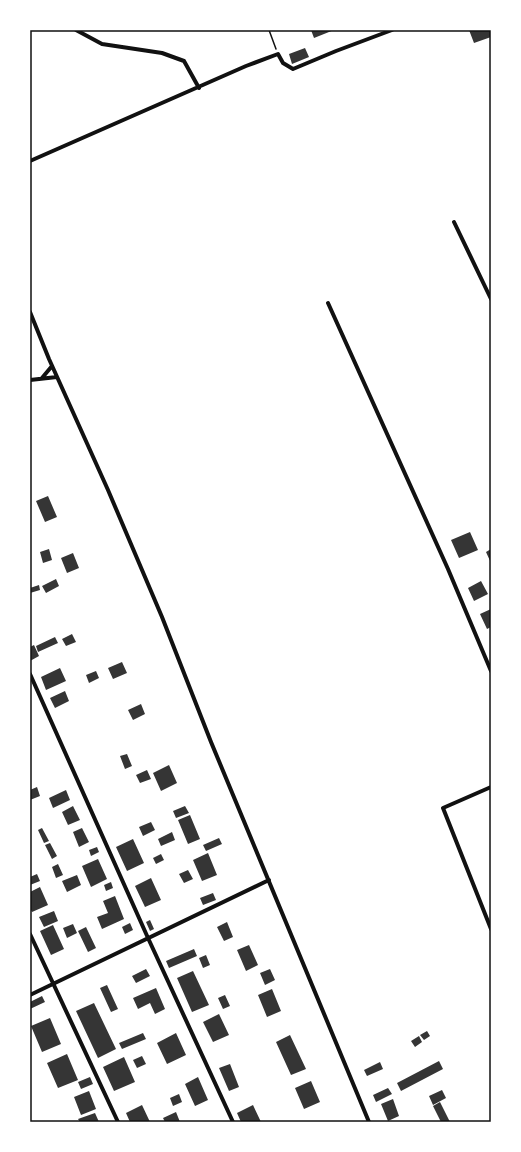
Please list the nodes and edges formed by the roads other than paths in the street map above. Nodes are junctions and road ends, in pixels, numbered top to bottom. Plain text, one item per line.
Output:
1 (76, 30) edge
2 (392, 30) edge
3 (199, 88) junction
4 (30, 161) edge
5 (454, 222) dead end
6 (491, 299) edge
7 (328, 303) dead end
8 (30, 312) edge
9 (52, 366) junction
10 (57, 377) junction
11 (42, 378) junction
12 (30, 380) edge
13 (491, 671) edge
14 (31, 677) edge
15 (491, 787) edge
16 (270, 880) junction
17 (491, 929) edge
18 (30, 934) edge
19 (148, 938) junction
20 (53, 983) junction
21 (30, 995) edge
22 (118, 1122) edge
23 (233, 1122) edge
24 (369, 1122) edge

1 - 3 street
2 - 3 street
3 - 4 street
5 - 6 street
7 - 13 street
8 - 9 street
9 - 10 street
9 - 11 street
10 - 11 street
10 - 16 street
11 - 12 street
14 - 19 street
15 - 17 street
16 - 19 street
16 - 24 street
18 - 20 street
19 - 20 street
19 - 23 street
20 - 21 street
20 - 22 street

